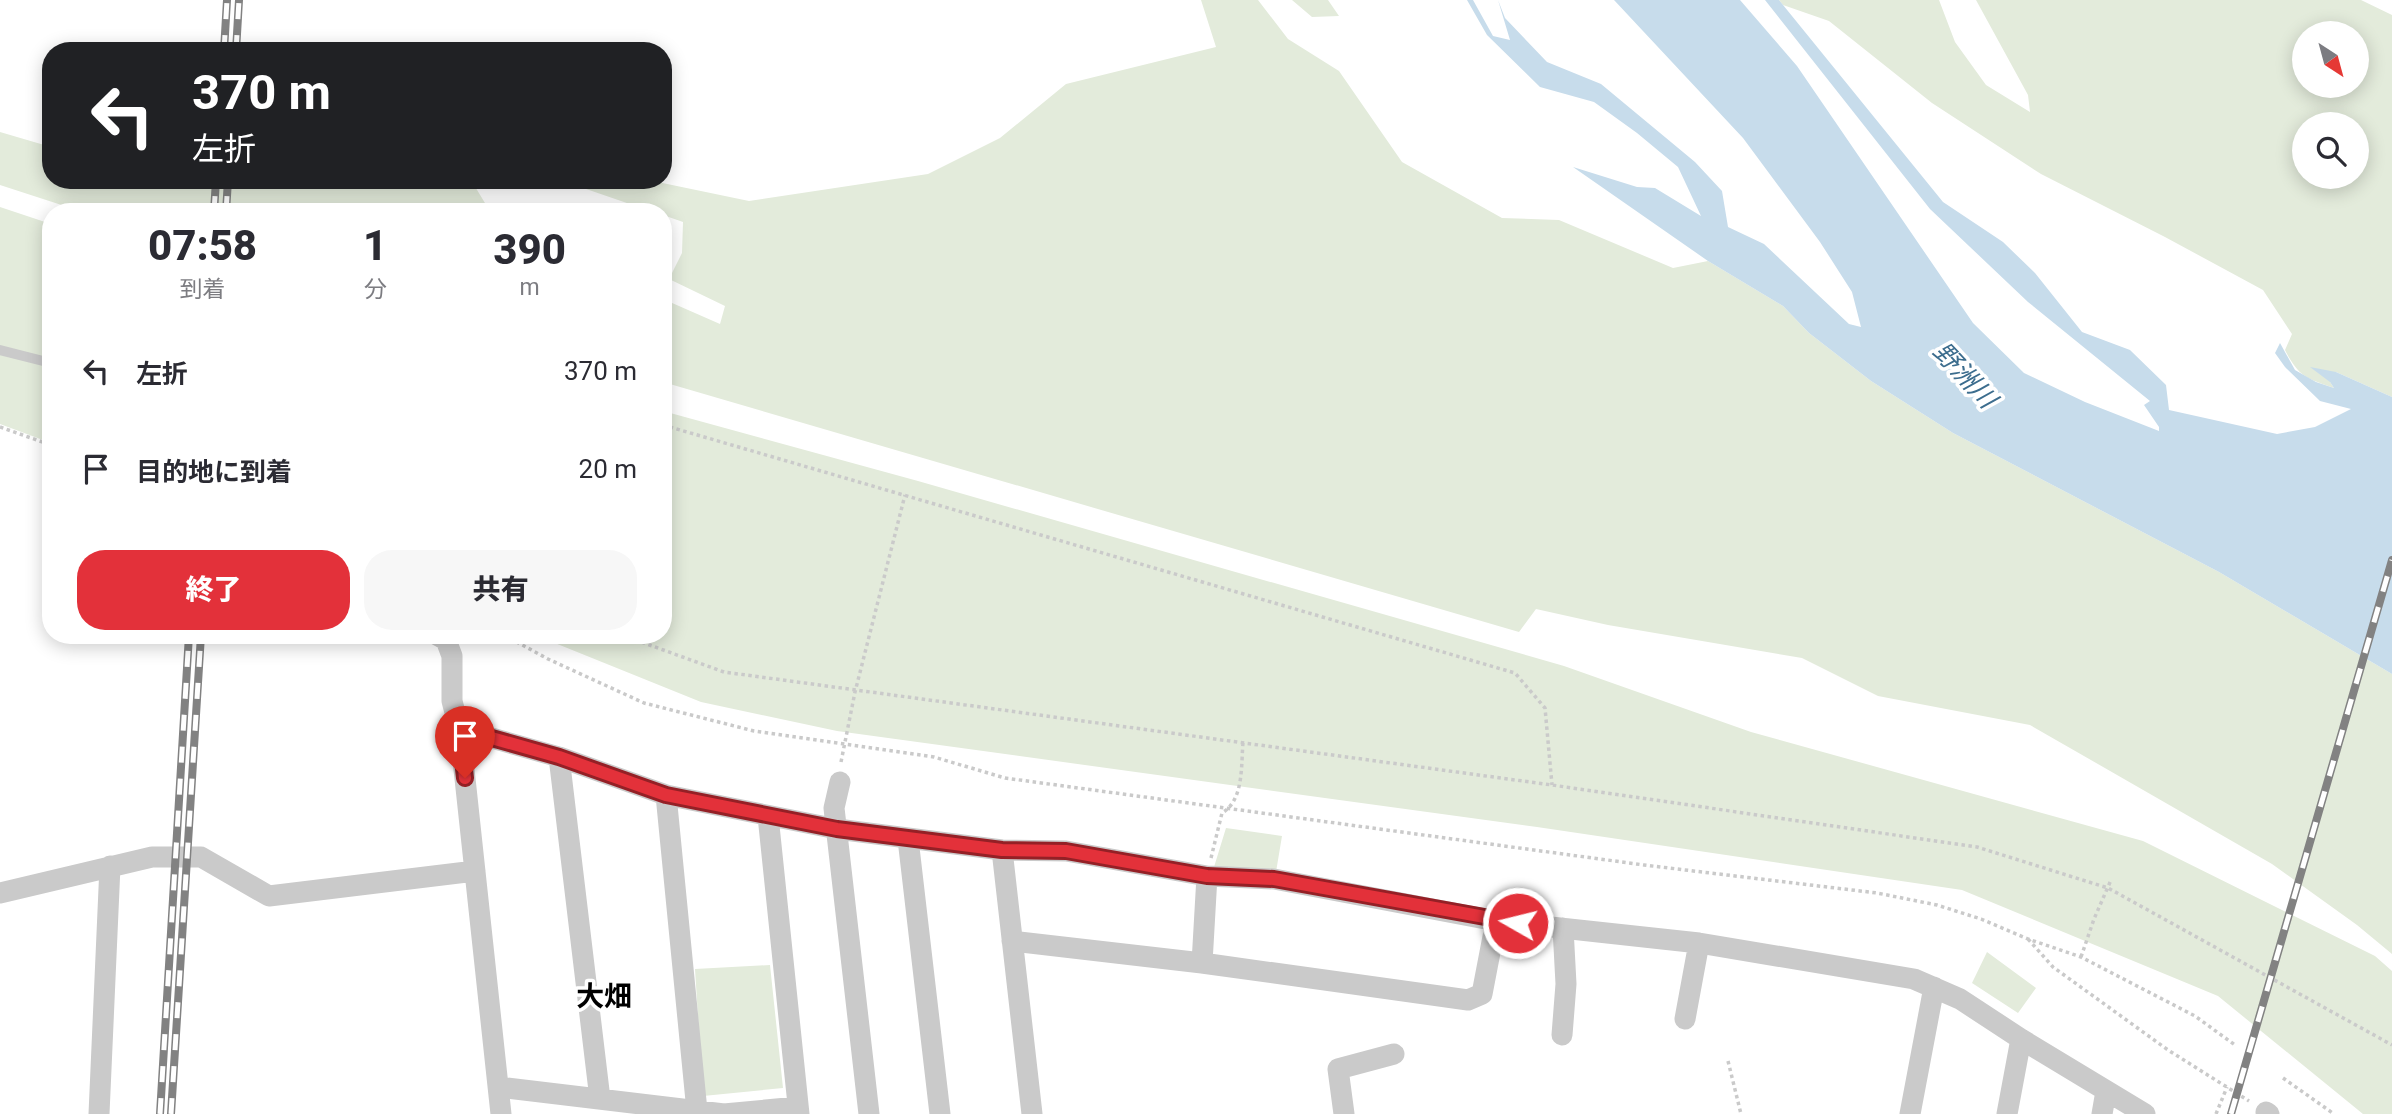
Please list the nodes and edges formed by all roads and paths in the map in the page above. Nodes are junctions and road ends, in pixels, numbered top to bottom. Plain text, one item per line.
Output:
1 (0, 350) edge
2 (42, 361) edge
3 (0, 427) edge
4 (672, 428) edge
5 (42, 442) edge
6 (905, 495) junction
7 (448, 644) edge
8 (520, 644) edge
9 (647, 644) edge
10 (855, 692) junction
11 (460, 732) junction
12 (1244, 742) junction
13 (845, 745) junction
14 (559, 757) junction
15 (840, 774) joint
16 (1552, 785) junction
17 (666, 795) junction
18 (1231, 808) junction
19 (768, 816) junction
20 (837, 829) junction
21 (908, 839) junction
22 (1002, 850) junction
23 (110, 866) junction
24 (475, 871) junction
25 (1207, 876) junction
26 (2111, 880) dead end
27 (2108, 888) junction
28 (0, 893) edge
29 (1496, 921) junction
30 (1563, 928) junction
31 (2028, 939) junction
32 (1012, 941) junction
33 (1699, 943) junction
34 (2081, 957) junction
35 (1202, 962) junction
36 (1934, 987) junction
37 (1685, 1019) dead end
38 (1562, 1035) dead end
39 (2021, 1039) junction
40 (2235, 1045) dead end
41 (2392, 1045) edge
42 (1394, 1054) dead end
43 (1728, 1061) dead end
44 (2284, 1078) dead end
45 (498, 1087) junction
46 (2227, 1087) junction
47 (2106, 1091) junction
48 (600, 1099) junction
49 (799, 1110) edge
50 (697, 1111) junction
51 (2268, 1113) edge
52 (99, 1114) edge
53 (501, 1114) edge
54 (869, 1114) edge
55 (940, 1114) edge
56 (1032, 1114) edge
57 (1344, 1114) edge
58 (1741, 1114) edge
59 (1910, 1114) edge
60 (2007, 1114) edge
61 (2102, 1114) edge
62 (2145, 1114) edge
63 (2216, 1114) edge
64 (2334, 1114) edge

1 - 2 lane
3 - 5 path
4 - 6 path
6 - 10 path
6 - 16 path
7 - 11 street
8 - 13 path
9 - 10 path
10 - 12 path
10 - 13 path
11 - 14 street
11 - 24 street
12 - 16 path
12 - 18 path
13 - 15 path
13 - 18 path
14 - 17 street
14 - 48 street
15 - 20 street
16 - 27 path
17 - 19 street
17 - 50 street
18 - 25 path
18 - 31 path
19 - 20 street
19 - 49 street
20 - 21 street
20 - 54 street
21 - 22 street
21 - 55 street
22 - 25 street
22 - 32 street
23 - 24 street
23 - 28 street
23 - 52 street
24 - 45 street
25 - 29 street
25 - 35 street
26 - 27 path
27 - 34 path
27 - 41 path
29 - 30 street
29 - 35 street
30 - 33 street
30 - 38 street
31 - 34 path
31 - 46 path
32 - 35 street
32 - 56 street
33 - 36 street
33 - 37 street
34 - 40 path
36 - 39 street
36 - 59 street
39 - 47 street
39 - 60 street
42 - 57 street
43 - 58 path
44 - 64 path
45 - 48 street
45 - 53 street
46 - 51 path
46 - 63 path
47 - 61 street
47 - 62 street
48 - 50 street
49 - 50 street

